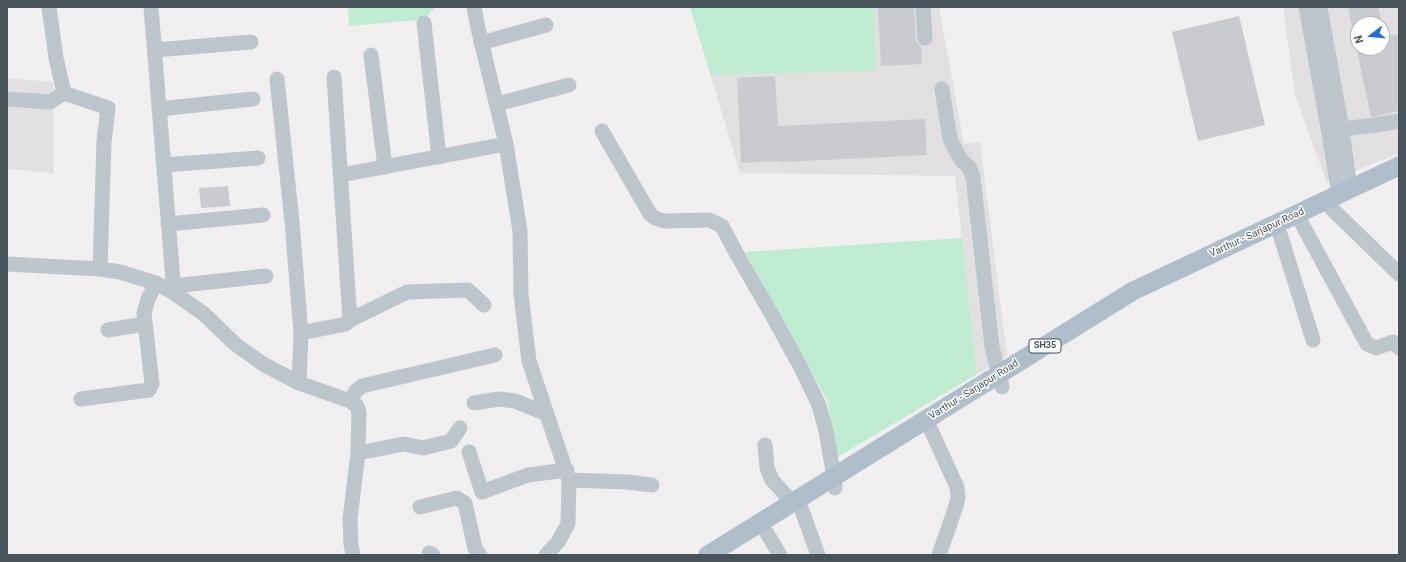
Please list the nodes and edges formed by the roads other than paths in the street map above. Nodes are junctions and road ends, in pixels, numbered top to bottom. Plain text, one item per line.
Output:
1 (49, 7) edge
2 (151, 7) edge
3 (474, 7) edge
4 (923, 7) edge
5 (1306, 7) edge
6 (1320, 7) edge
7 (424, 23) dead end
8 (546, 25) dead end
9 (925, 38) dead end
10 (251, 42) dead end
11 (481, 43) junction
12 (155, 50) junction
13 (371, 55) dead end
14 (334, 77) dead end
15 (277, 79) dead end
16 (569, 85) dead end
17 (942, 89) dead end
18 (64, 93) junction
19 (7, 99) edge
20 (253, 99) dead end
21 (497, 104) junction
22 (159, 109) junction
23 (1399, 121) edge
24 (1342, 129) junction
25 (602, 131) dead end
26 (506, 144) junction
27 (439, 157) junction
28 (258, 158) dead end
29 (164, 165) junction
30 (1399, 166) edge
31 (385, 167) junction
32 (341, 175) junction
33 (1399, 181) edge
34 (1341, 198) junction
35 (263, 215) dead end
36 (168, 224) junction
37 (1302, 224) junction
38 (1280, 234) junction
39 (7, 264) edge
40 (100, 269) junction
41 (1399, 274) edge
42 (266, 276) dead end
43 (156, 283) junction
44 (174, 289) junction
45 (484, 305) dead end
46 (350, 320) junction
47 (145, 324) junction
48 (108, 330) dead end
49 (301, 333) junction
50 (1313, 340) dead end
51 (1399, 348) edge
52 (495, 355) dead end
53 (1001, 381) junction
54 (298, 383) junction
55 (81, 398) dead end
56 (350, 401) junction
57 (474, 403) dead end
58 (548, 414) junction
59 (460, 428) dead end
60 (930, 428) junction
61 (765, 445) dead end
62 (469, 452) dead end
63 (358, 453) junction
64 (568, 475) junction
65 (834, 482) junction
66 (652, 485) dead end
67 (797, 505) junction
68 (420, 507) dead end
69 (765, 530) junction
70 (354, 555) edge
71 (480, 555) edge
72 (546, 555) edge
73 (708, 555) edge
74 (724, 555) edge
75 (780, 555) edge
76 (818, 555) edge
77 (939, 555) edge

1 - 18 street
2 - 12 street
3 - 11 street
4 - 9 street
5 - 34 street
6 - 24 street
7 - 27 street
8 - 11 street
10 - 12 street
11 - 21 street
12 - 22 street
13 - 31 street
14 - 32 street
15 - 49 street
16 - 21 street
17 - 53 street
18 - 19 street
18 - 40 street
20 - 22 street
21 - 26 street
22 - 29 street
23 - 24 street
24 - 34 street
25 - 65 street
26 - 27 street
26 - 58 street
27 - 31 street
28 - 29 street
29 - 36 street
30 - 34 main road, Varthur - Sarjapur Road / SH35
31 - 32 street
32 - 46 street
33 - 34 main road, Varthur - Sarjapur Road / SH35
34 - 37 main road, Varthur - Sarjapur Road / SH35
34 - 41 street
34 - 53 main road, Varthur - Sarjapur Road / SH35
35 - 36 street
36 - 44 street
37 - 38 main road, Varthur - Sarjapur Road / SH35
37 - 51 street
38 - 50 street
38 - 53 main road, Varthur - Sarjapur Road / SH35
39 - 40 street
40 - 43 street
42 - 44 street
43 - 44 street
43 - 47 street
44 - 54 street
45 - 46 street
46 - 49 street
47 - 48 street
47 - 55 street
49 - 54 street
52 - 56 street
53 - 60 main road, Varthur - Sarjapur Road / SH35
53 - 65 main road, Varthur - Sarjapur Road / SH35
54 - 56 street
56 - 63 street
57 - 58 street
58 - 64 street
59 - 63 street
60 - 65 main road, Varthur - Sarjapur Road / SH35
60 - 77 street
61 - 67 street
62 - 64 street
63 - 70 street
64 - 66 street
64 - 72 street
65 - 67 main road, Varthur - Sarjapur Road / SH35
67 - 69 main road, Varthur - Sarjapur Road / SH35
67 - 73 main road, Varthur - Sarjapur Road / SH35
67 - 76 street
68 - 71 street
69 - 74 main road, Varthur - Sarjapur Road / SH35
69 - 75 street

